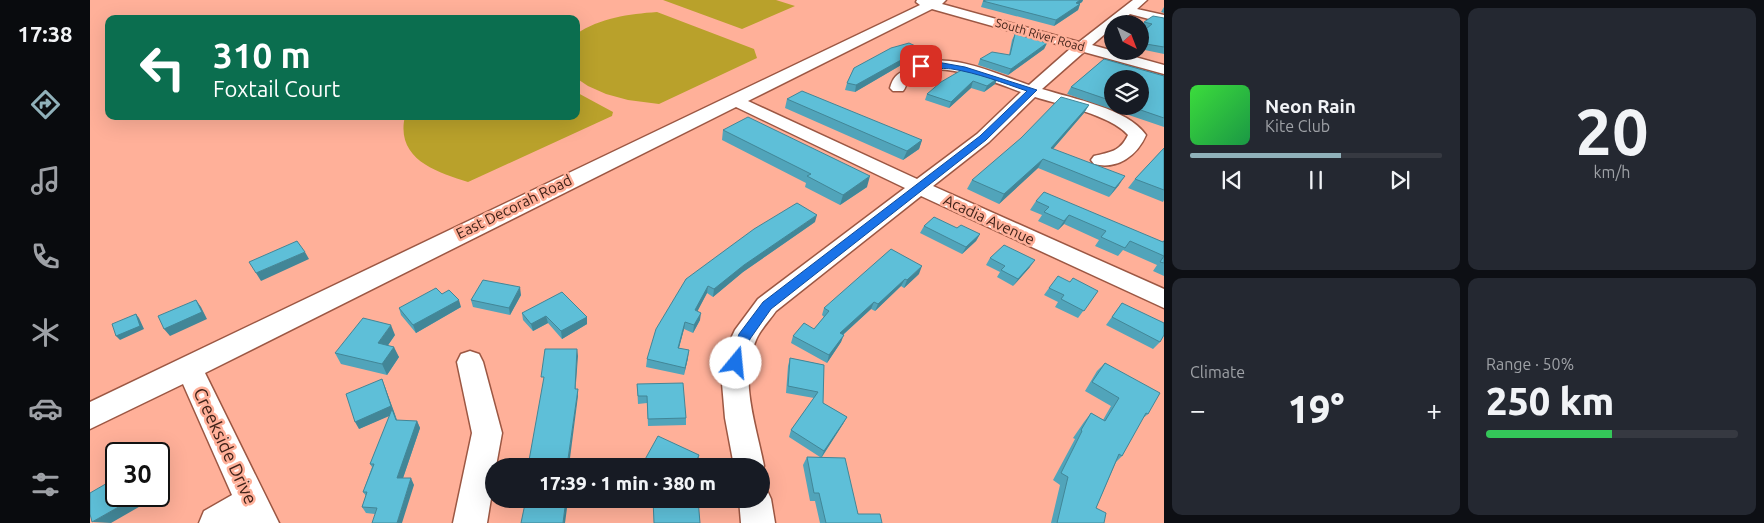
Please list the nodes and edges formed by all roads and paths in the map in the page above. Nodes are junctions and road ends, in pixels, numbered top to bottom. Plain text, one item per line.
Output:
1 (929, 1) edge
2 (1134, 5) edge
3 (1164, 19) edge
4 (1082, 47) junction
5 (1164, 70) edge
6 (898, 88) dead end
7 (1033, 90) junction
8 (734, 100) junction
9 (1100, 160) dead end
10 (918, 187) junction
11 (1164, 300) edge
12 (470, 362) dead end
13 (189, 368) junction
14 (90, 416) edge
15 (748, 458) edge
16 (756, 508) edge
17 (256, 512) edge
18 (216, 523) edge
19 (470, 523) edge
20 (758, 523) edge

1 - 4 street, South River Road
1 - 8 street, East Decorah Road
2 - 3 street
2 - 4 street
4 - 5 street, South River Road
4 - 7 street
6 - 7 street
7 - 9 street
7 - 10 street
8 - 10 street, Acadia Avenue
8 - 13 street, East Decorah Road
10 - 11 street, Acadia Avenue
10 - 15 street
12 - 19 street
13 - 14 street, East Decorah Road
13 - 17 street, Creekside Drive
16 - 20 street
17 - 18 street

